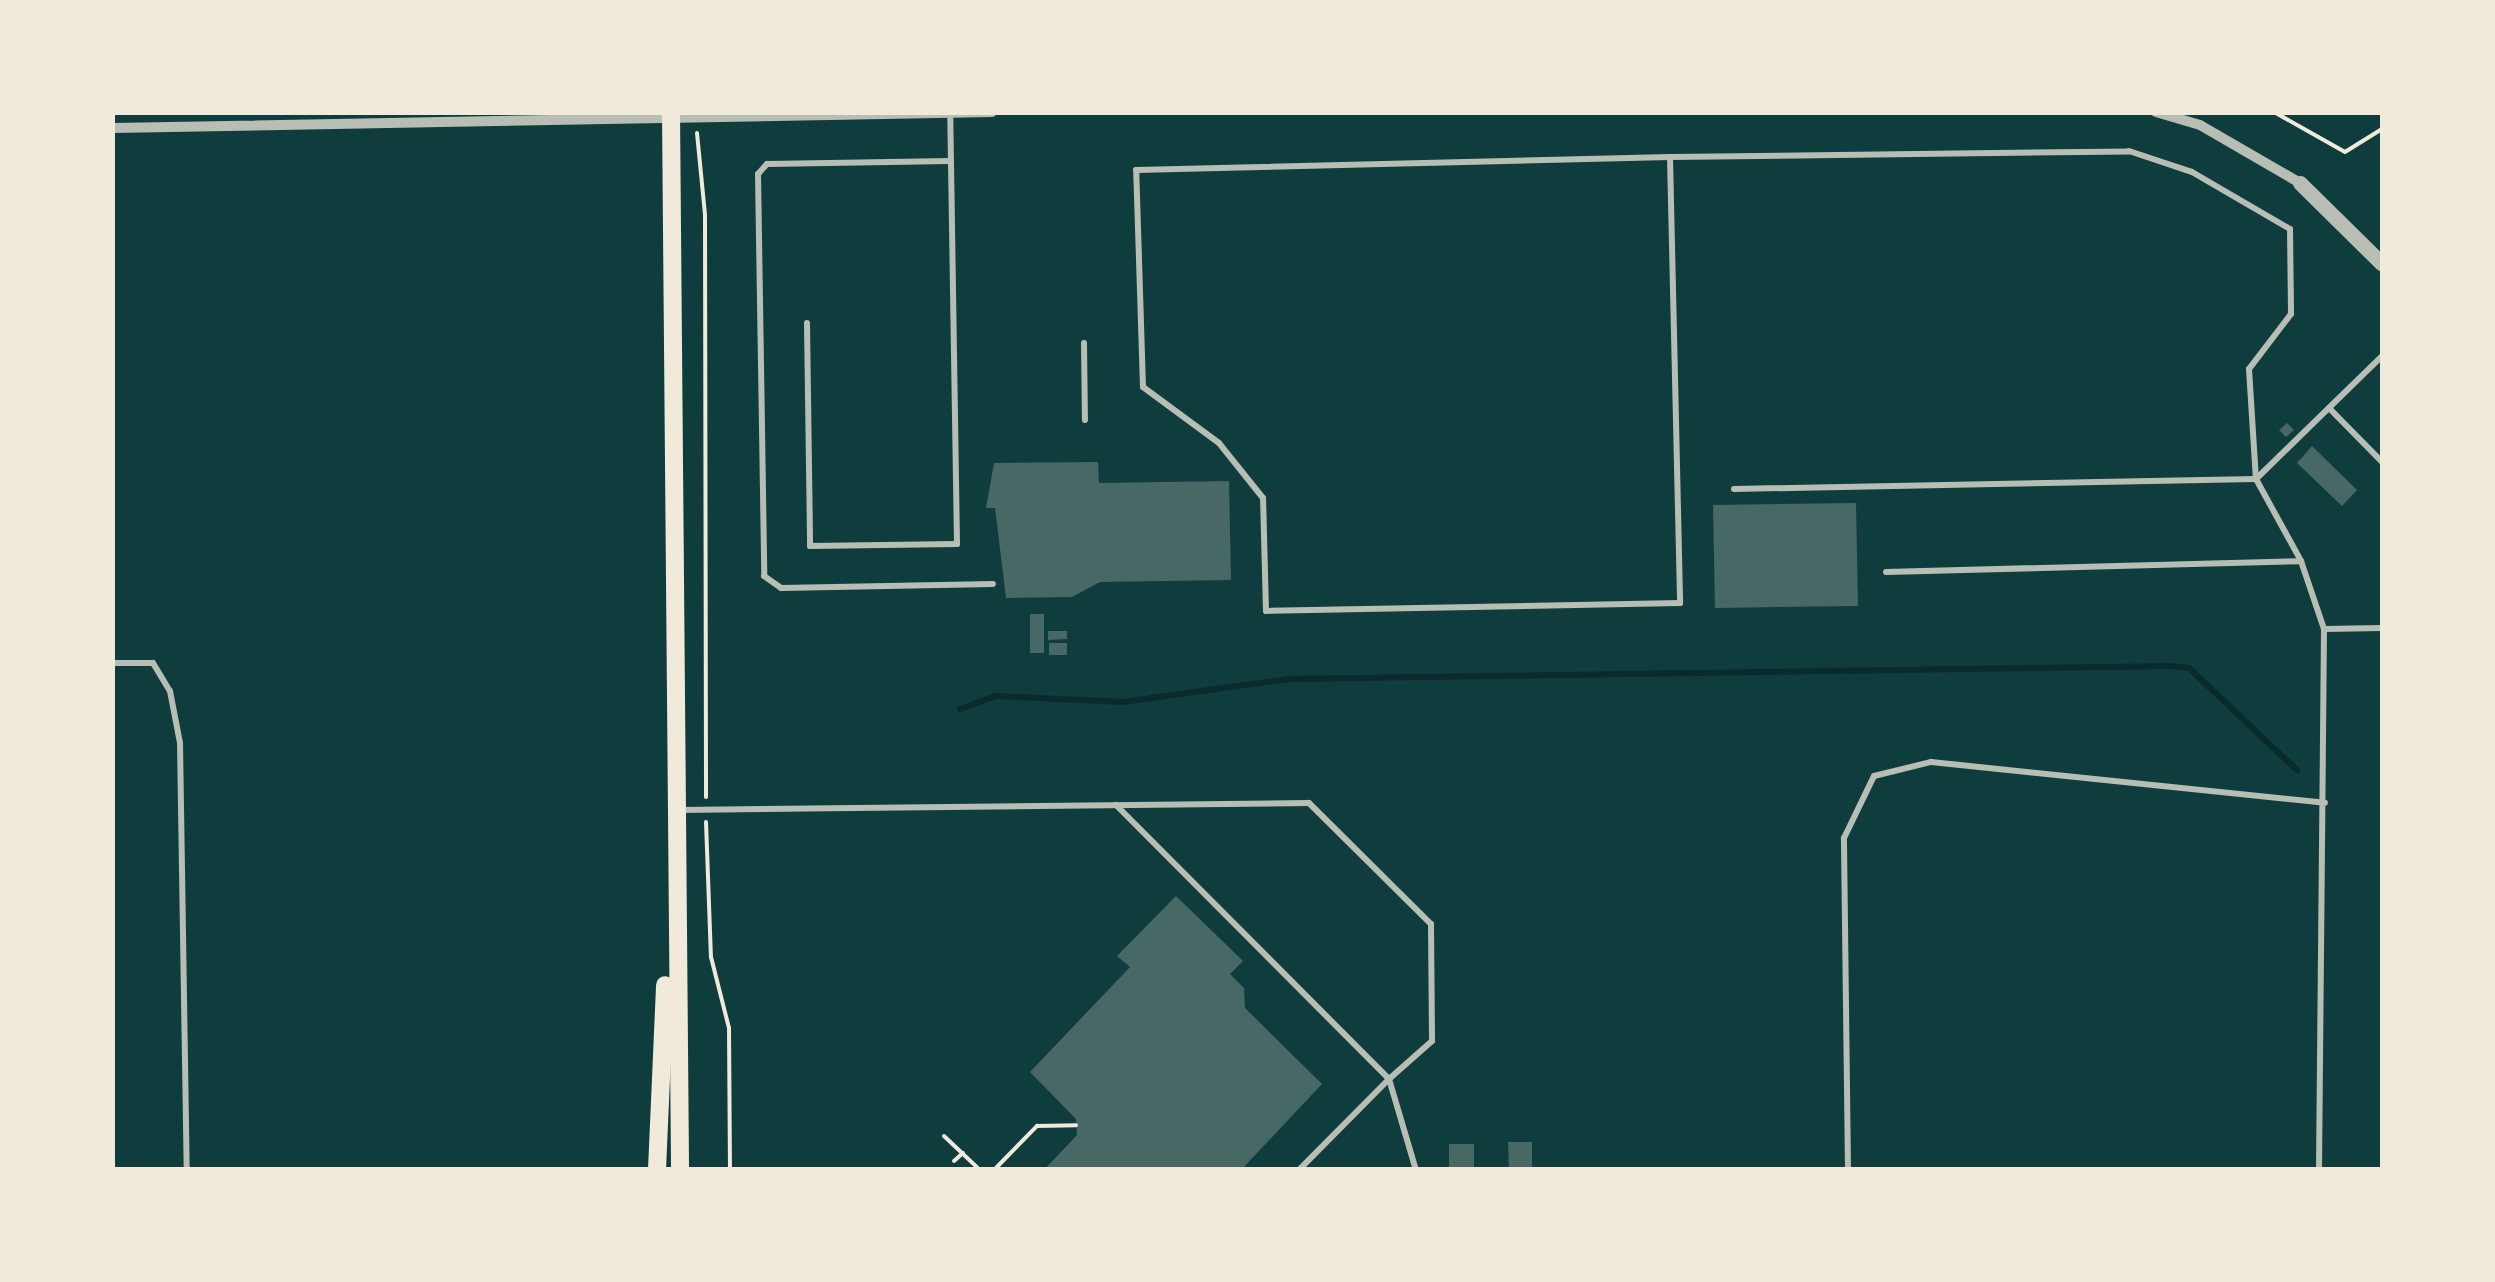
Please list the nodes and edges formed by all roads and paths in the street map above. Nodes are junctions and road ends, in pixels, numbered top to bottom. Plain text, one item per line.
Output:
1 (992, 112) edge
2 (2156, 112) edge
3 (2274, 112) edge
4 (950, 113) edge
5 (671, 115) edge
6 (697, 117) junction
7 (112, 128) edge
8 (2382, 129) edge
9 (1670, 156) junction
10 (951, 161) junction
11 (2300, 184) joint
12 (2382, 264) edge
13 (806, 323) dead end
14 (1084, 343) dead end
15 (2382, 356) edge
16 (2329, 408) junction
17 (1085, 420) dead end
18 (2382, 462) edge
19 (2256, 479) junction
20 (1734, 489) dead end
21 (2302, 562) junction
22 (1886, 572) dead end
23 (994, 584) dead end
24 (2382, 628) edge
25 (2324, 629) junction
26 (112, 663) edge
27 (2325, 803) junction
28 (1116, 804) junction
29 (706, 809) junction
30 (673, 810) junction
31 (1389, 1079) junction
32 (1076, 1125) dead end
33 (944, 1136) dead end
34 (963, 1154) junction
35 (954, 1162) dead end
36 (187, 1170) edge
37 (657, 1170) edge
38 (680, 1170) edge
39 (730, 1170) edge
40 (980, 1170) edge
41 (994, 1170) edge
42 (1299, 1170) edge
43 (1416, 1170) edge
44 (1848, 1170) edge
45 (2320, 1170) edge

1 - 4 street
2 - 11 street
3 - 8 path
4 - 6 street
4 - 10 lane
5 - 6 street
5 - 7 street
5 - 30 main road
6 - 29 path
9 - 9 lane
9 - 19 lane
10 - 13 lane
10 - 23 lane
11 - 12 street
14 - 17 lane
15 - 16 lane
16 - 18 lane
16 - 19 lane
19 - 20 lane
19 - 21 lane
21 - 22 lane
21 - 25 lane
24 - 25 lane
25 - 27 lane
26 - 36 lane
27 - 44 lane
27 - 45 lane
28 - 29 lane
28 - 31 lane
28 - 31 lane
29 - 30 lane
29 - 39 path
30 - 37 main road
30 - 38 main road
31 - 42 lane
31 - 43 lane
32 - 41 path
33 - 34 path
34 - 35 path
34 - 40 path

